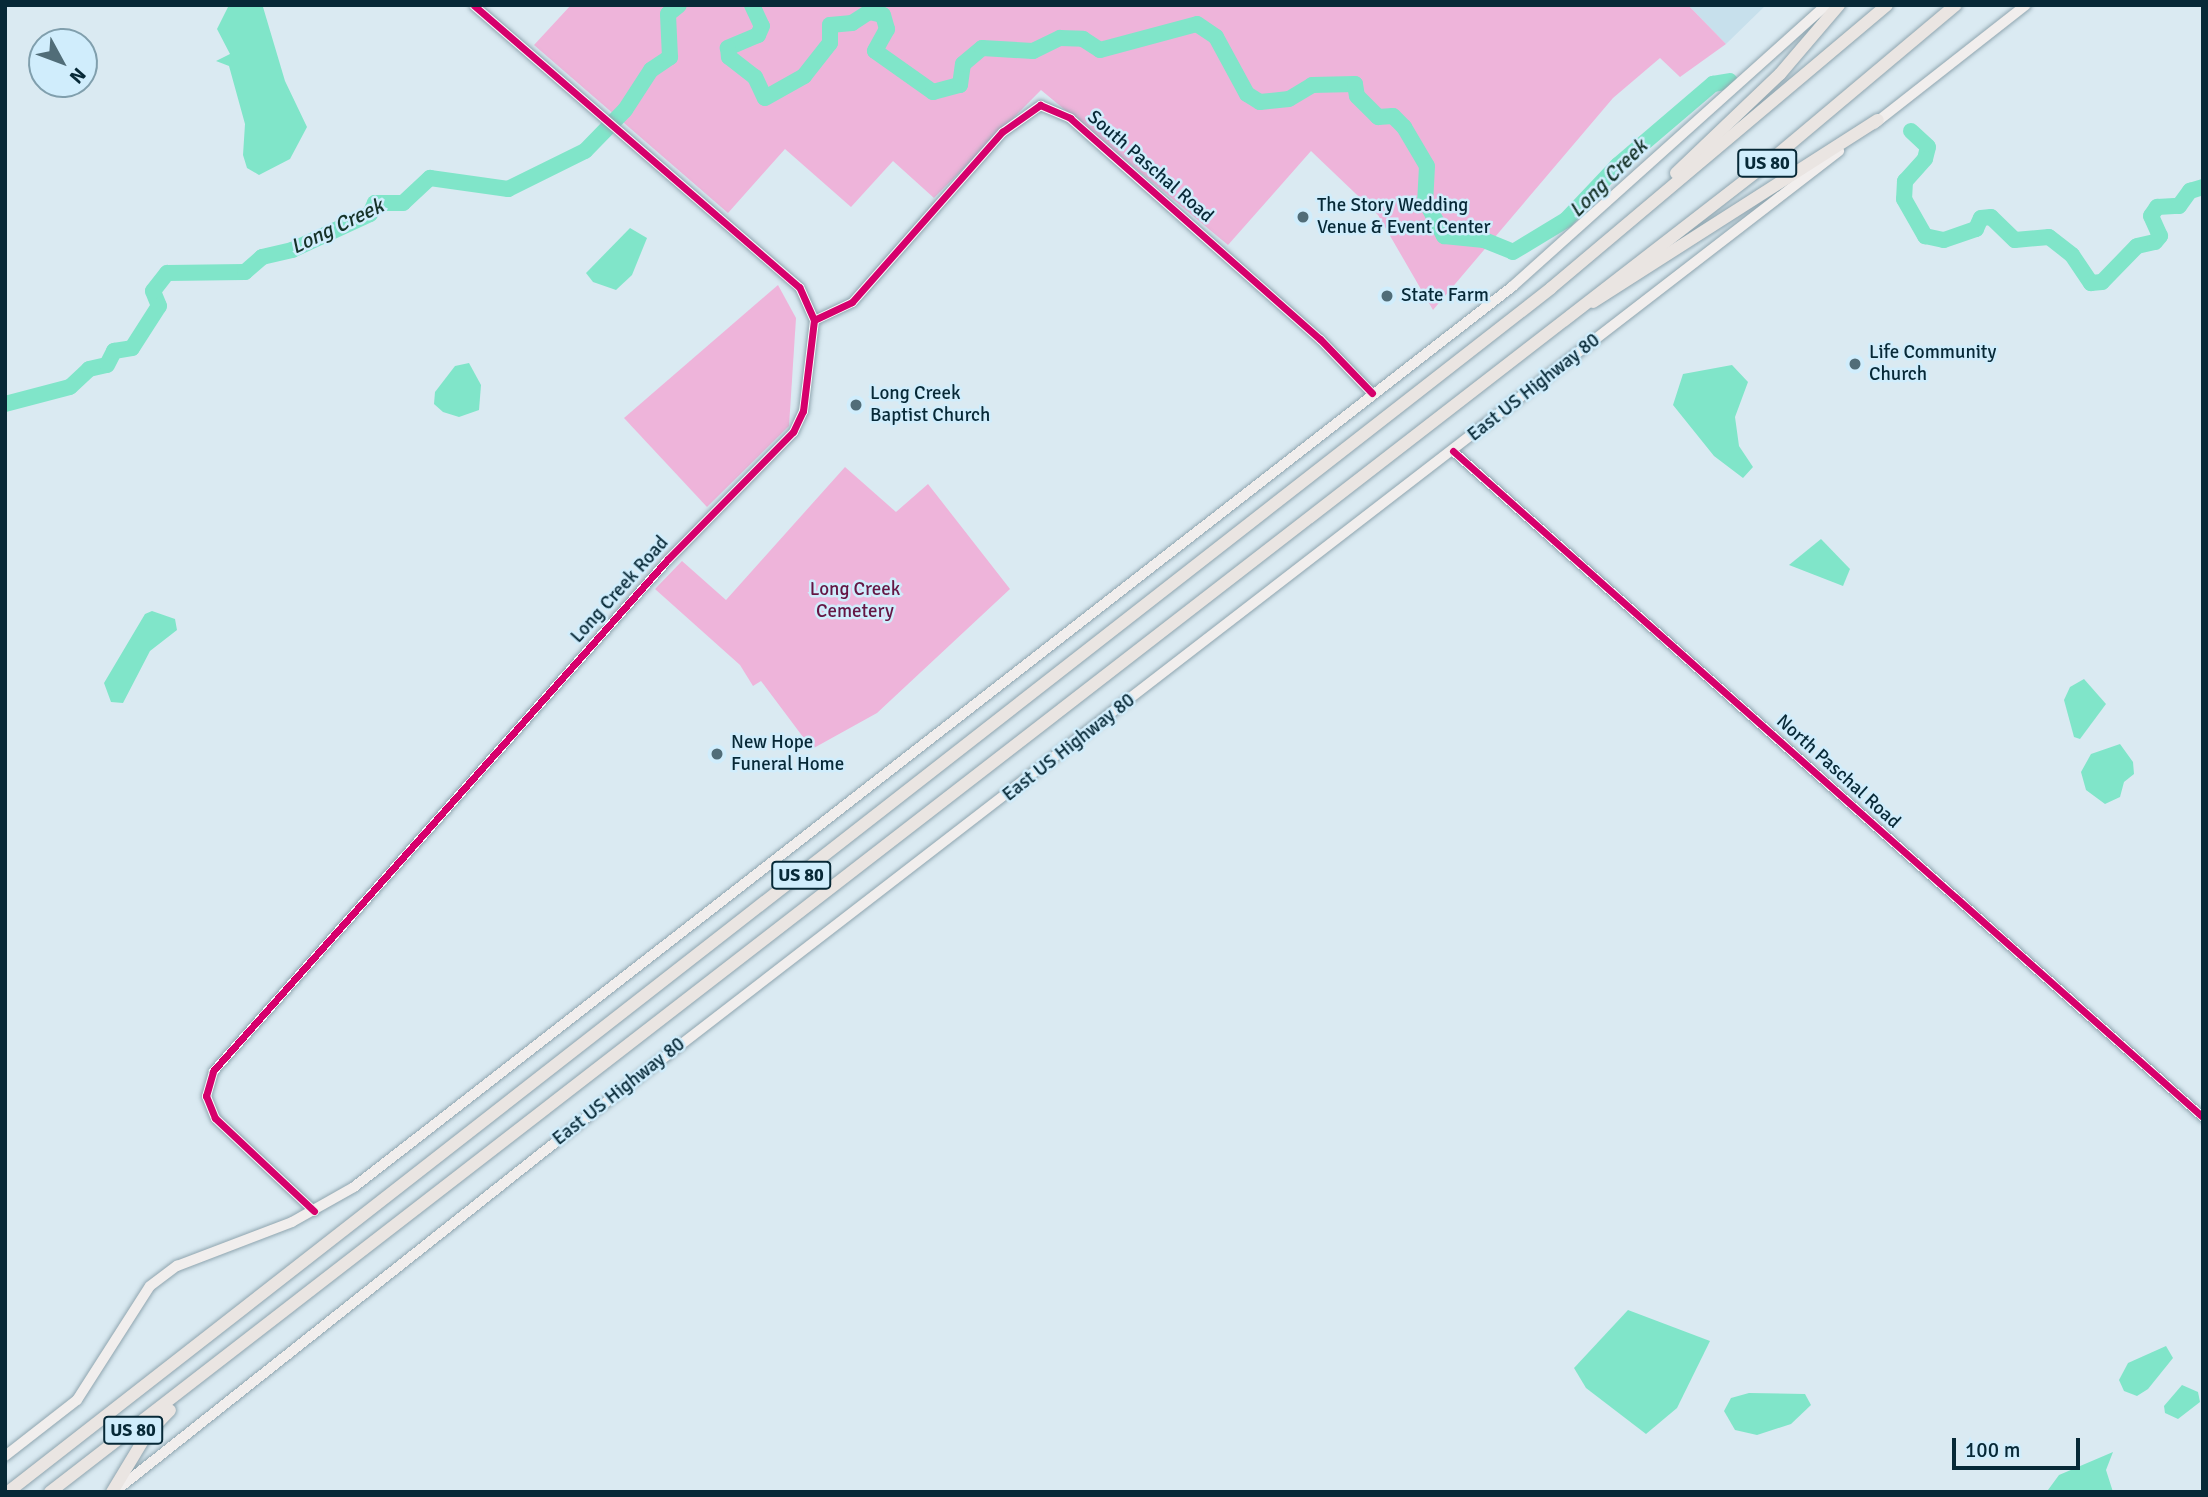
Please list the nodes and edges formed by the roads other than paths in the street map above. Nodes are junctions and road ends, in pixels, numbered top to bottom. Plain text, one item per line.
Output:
1 (1826, 5) edge
2 (1839, 5) edge
3 (1887, 5) edge
4 (1956, 5) edge
5 (2026, 5) edge
6 (476, 6) edge
7 (1878, 120) junction
8 (1552, 288) junction
9 (1571, 313) junction
10 (814, 320) junction
11 (1372, 393) junction
12 (1453, 451) junction
13 (2203, 1117) edge
14 (314, 1211) junction
15 (216, 1367) junction
16 (5, 1456) edge
17 (7, 1490) edge
18 (50, 1492) edge
19 (113, 1492) edge

1 - 11 main road
2 - 8 highway
3 - 8 highway, US 80
4 - 9 highway, US 80
5 - 7 main road, East US Highway 80
6 - 10 street
7 - 9 highway
7 - 12 main road, East US Highway 80
8 - 17 highway, US 80
9 - 15 highway, US 80
10 - 11 street, South Paschal Road
10 - 14 street, Long Creek Road
11 - 14 main road
12 - 13 street, North Paschal Road
12 - 19 main road, East US Highway 80
14 - 16 main road
15 - 18 highway, US 80
15 - 19 highway

